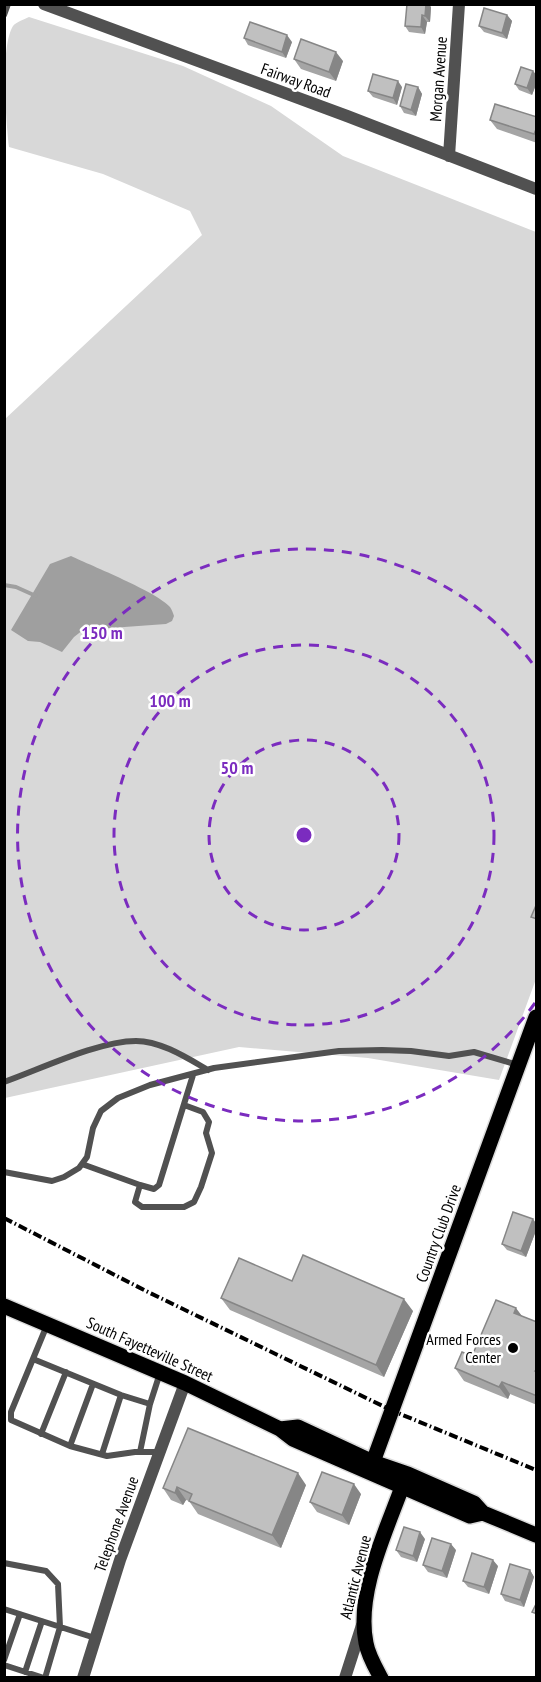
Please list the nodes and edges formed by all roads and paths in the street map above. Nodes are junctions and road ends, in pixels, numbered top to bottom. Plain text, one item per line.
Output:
1 (8, 4) edge
2 (44, 4) edge
3 (459, 4) edge
4 (4, 15) edge
5 (449, 156) junction
6 (537, 189) edge
7 (537, 1017) edge
8 (519, 1065) junction
9 (208, 1070) junction
10 (193, 1075) junction
11 (4, 1082) edge
12 (184, 1105) junction
13 (82, 1164) junction
14 (4, 1172) edge
15 (140, 1185) junction
16 (4, 1306) edge
17 (47, 1324) junction
18 (33, 1359) junction
19 (66, 1372) junction
20 (160, 1372) junction
21 (185, 1383) junction
22 (93, 1384) junction
23 (121, 1395) junction
24 (150, 1404) junction
25 (280, 1429) junction
26 (41, 1434) junction
27 (70, 1446) junction
28 (140, 1452) junction
29 (160, 1452) junction
30 (102, 1454) junction
31 (373, 1462) junction
32 (402, 1487) junction
33 (483, 1513) junction
34 (537, 1535) edge
35 (4, 1563) edge
36 (4, 1609) edge
37 (20, 1614) junction
38 (42, 1621) junction
39 (363, 1622) junction
40 (60, 1627) junction
41 (95, 1638) junction
42 (4, 1660) edge
43 (4, 1665) edge
44 (25, 1672) junction
45 (44, 1677) edge
46 (83, 1677) edge
47 (345, 1677) edge
48 (381, 1677) edge

1 - 4 lane
2 - 5 street, Fairway Road
3 - 5 street, Morgan Avenue
5 - 6 street, Fairway Road
7 - 8 main road, Country Club Drive
8 - 9 lane
8 - 31 main road, Country Club Drive
9 - 10 lane
9 - 11 lane
10 - 12 lane
10 - 13 lane
12 - 15 lane
12 - 15 lane
13 - 14 lane
13 - 15 lane
16 - 17 main road, South Fayetteville Street
17 - 18 lane
17 - 20 main road, South Fayetteville Street
18 - 19 lane
18 - 26 lane
19 - 22 lane
19 - 26 lane
20 - 21 main road, South Fayetteville Street
20 - 24 lane
21 - 25 main road, South Fayetteville Street
21 - 29 street, Telephone Avenue
22 - 23 lane
22 - 27 lane
23 - 24 lane
23 - 30 lane
24 - 28 lane
25 - 31 main road, South Fayetteville Street
25 - 32 main road, South Fayetteville Street
26 - 27 lane
27 - 30 lane
28 - 29 lane
28 - 30 lane
29 - 41 street, Telephone Avenue
31 - 33 main road, South Fayetteville Street
32 - 33 main road, South Fayetteville Street
32 - 39 main road, Atlantic Avenue
33 - 34 main road, South Fayetteville Street
35 - 40 lane
36 - 37 lane
37 - 38 lane
37 - 42 lane
38 - 40 lane
38 - 44 lane
39 - 47 street, Atlantic Avenue
39 - 48 main road
40 - 41 lane
40 - 45 lane
41 - 46 street, Telephone Avenue
43 - 44 lane
44 - 45 lane

